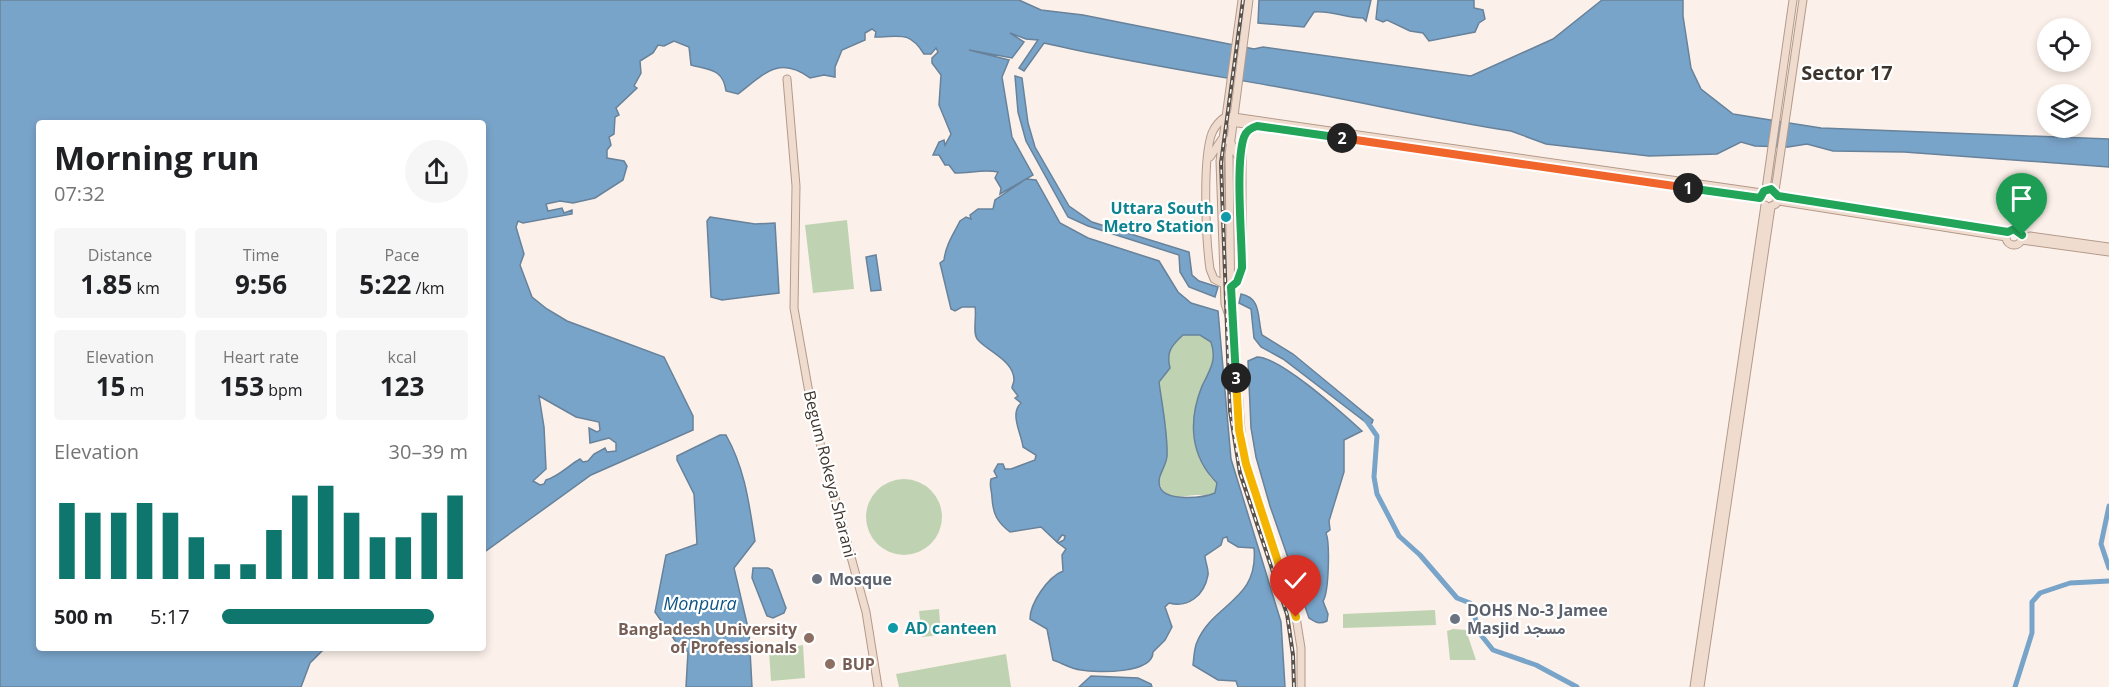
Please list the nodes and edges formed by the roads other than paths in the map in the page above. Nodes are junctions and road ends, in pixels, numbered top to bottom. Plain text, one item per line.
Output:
1 (1242, 0) edge
2 (1249, 0) edge
3 (1793, 0) edge
4 (1803, 0) edge
5 (1239, 36) junction
6 (788, 79) dead end
7 (1234, 82) junction
8 (1233, 118) junction
9 (1224, 119) junction
10 (1257, 126) junction
11 (1222, 139) junction
12 (1230, 141) junction
13 (1208, 164) junction
14 (1241, 169) junction
15 (1777, 196) junction
16 (1765, 199) junction
17 (2007, 235) junction
18 (2022, 237) junction
19 (2109, 247) edge
20 (2109, 252) edge
21 (1228, 286) junction
22 (878, 687) edge
23 (1301, 687) edge
24 (1694, 687) edge
25 (1700, 687) edge

1 - 5 street
2 - 5 street
3 - 16 street
4 - 15 street
5 - 7 street
6 - 22 street, Begum Rokeya Sharani
7 - 8 street
7 - 9 street
8 - 9 street
8 - 10 street
8 - 12 street
8 - 16 street
9 - 11 street
9 - 13 street
10 - 14 street
10 - 16 street
11 - 12 street
11 - 13 street
11 - 21 street
12 - 14 street
12 - 21 street
13 - 21 street
14 - 21 street
15 - 16 street
15 - 16 street
15 - 17 street
16 - 24 street
16 - 25 street
17 - 18 street
17 - 18 street
18 - 19 street
18 - 20 street
21 - 23 street

